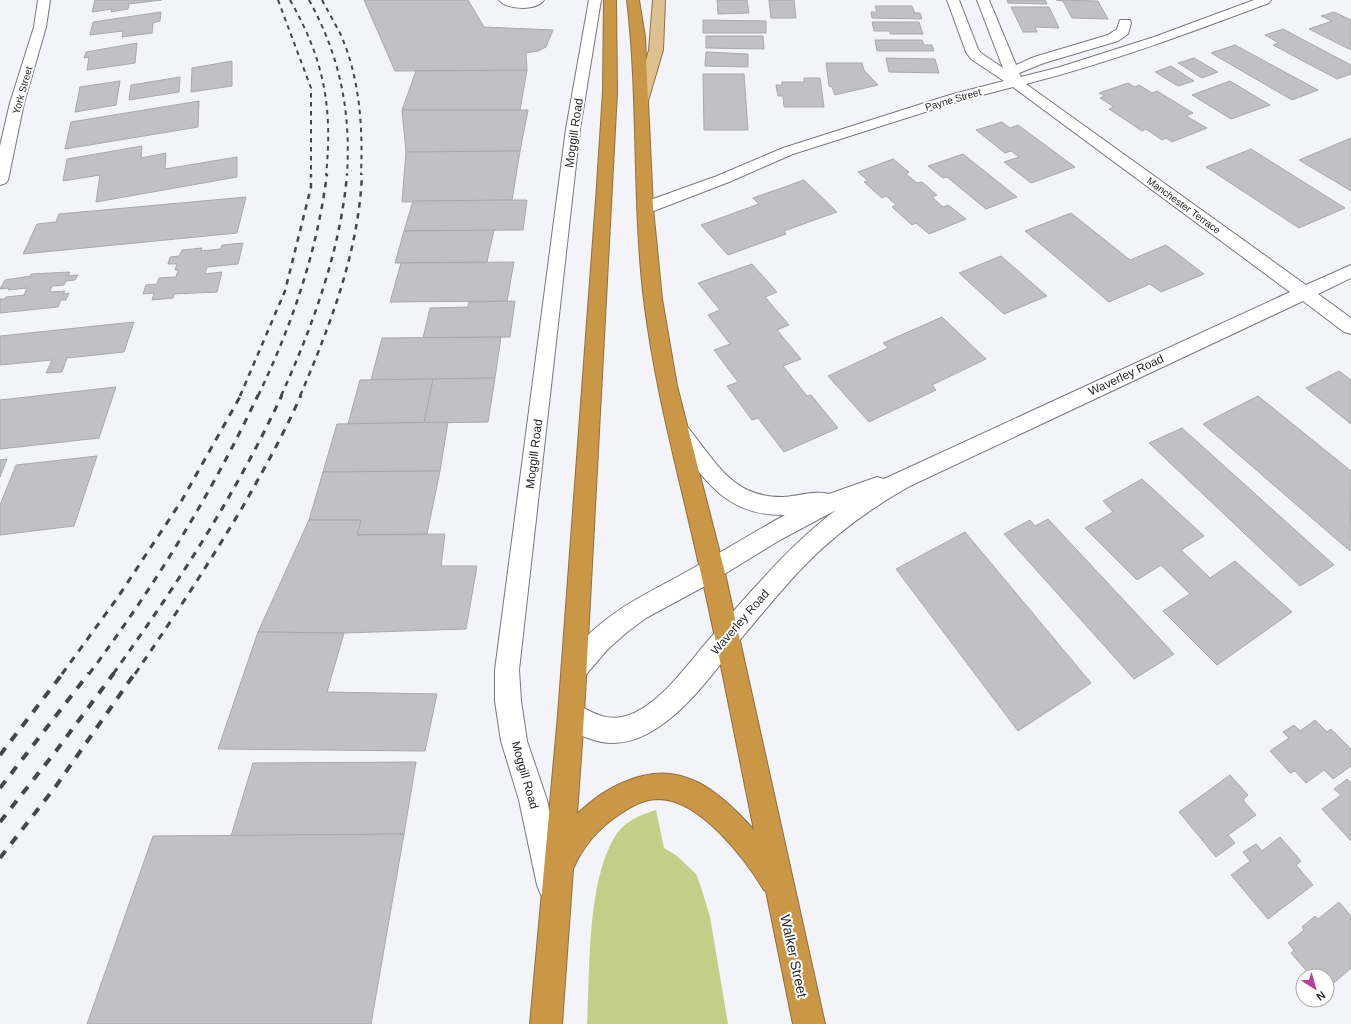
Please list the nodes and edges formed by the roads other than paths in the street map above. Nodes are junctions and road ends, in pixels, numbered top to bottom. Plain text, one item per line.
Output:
1 (44, 0) edge
2 (505, 0) edge
3 (538, 0) edge
4 (595, 0) edge
5 (610, 0) edge
6 (633, 0) edge
7 (659, 0) edge
8 (954, 0) edge
9 (983, 0) edge
10 (1265, 0) edge
11 (1125, 23) dead end
12 (1014, 77) junction
13 (641, 102) junction
14 (0, 180) edge
15 (645, 208) junction
16 (1351, 271) edge
17 (1304, 293) junction
18 (1351, 326) edge
19 (678, 430) junction
20 (902, 480) junction
21 (841, 498) junction
22 (712, 569) junction
23 (726, 638) junction
24 (574, 670) junction
25 (571, 715) junction
26 (780, 889) junction
27 (556, 892) junction
28 (546, 1024) edge
29 (809, 1024) edge

1 - 14 street, York Street
2 - 3 street
4 - 27 street, Moggill Road
5 - 24 highway, Moggill Road
6 - 13 highway
7 - 13 main road
8 - 12 street, Manchester Terrace
9 - 12 street
10 - 12 street, Payne Street
11 - 12 street, Payne Street
12 - 15 street, Payne Street
12 - 17 street, Manchester Terrace
13 - 15 highway
15 - 19 highway
16 - 17 street, Waverley Road
17 - 18 street, Manchester Terrace
17 - 20 street, Waverley Road
19 - 21 street
19 - 22 highway
20 - 21 street, Waverley Road
20 - 23 street, Waverley Road
21 - 22 street, Waverley Road
22 - 23 highway
22 - 24 street, Waverley Road
23 - 25 street, Waverley Road
23 - 26 highway
24 - 25 highway, Moggill Road
25 - 27 highway, Moggill Road
26 - 27 highway
26 - 29 highway, Walker Street
27 - 28 highway, Moggill Road

